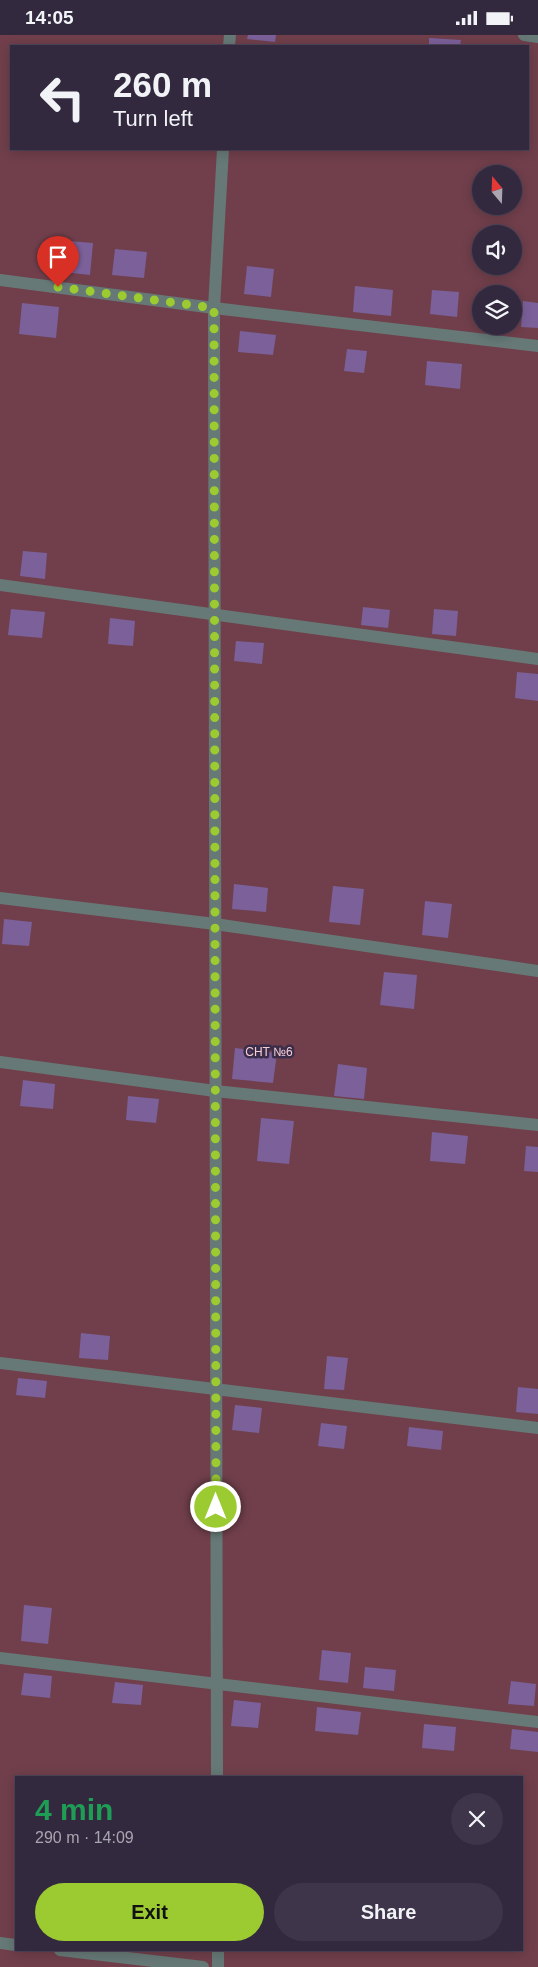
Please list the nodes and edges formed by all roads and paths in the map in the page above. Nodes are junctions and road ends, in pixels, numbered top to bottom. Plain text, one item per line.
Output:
1 (524, 35) edge
2 (538, 37) edge
3 (223, 150) edge
4 (0, 280) edge
5 (214, 308) junction
6 (538, 346) edge
7 (0, 585) edge
8 (214, 613) junction
9 (538, 659) edge
10 (0, 898) edge
11 (215, 924) junction
12 (538, 971) edge
13 (0, 1062) edge
14 (215, 1091) junction
15 (538, 1125) edge
16 (0, 1363) edge
17 (216, 1389) junction
18 (538, 1427) edge
19 (0, 1658) edge
20 (217, 1683) junction
21 (538, 1722) edge
22 (218, 1776) edge
23 (0, 1943) edge
24 (15, 1945) edge
25 (68, 1951) edge
26 (218, 1951) edge
27 (203, 1967) edge
28 (218, 1967) edge

1 - 2 street
3 - 5 street
4 - 5 street
5 - 6 street
5 - 8 street
7 - 8 street
8 - 9 street
8 - 11 street
10 - 11 street
11 - 12 street
11 - 14 street
13 - 14 street
14 - 15 street
14 - 17 street
16 - 17 street
17 - 18 street
17 - 20 street
19 - 20 street
20 - 21 street
20 - 22 street
23 - 24 street
25 - 27 street
26 - 28 street

